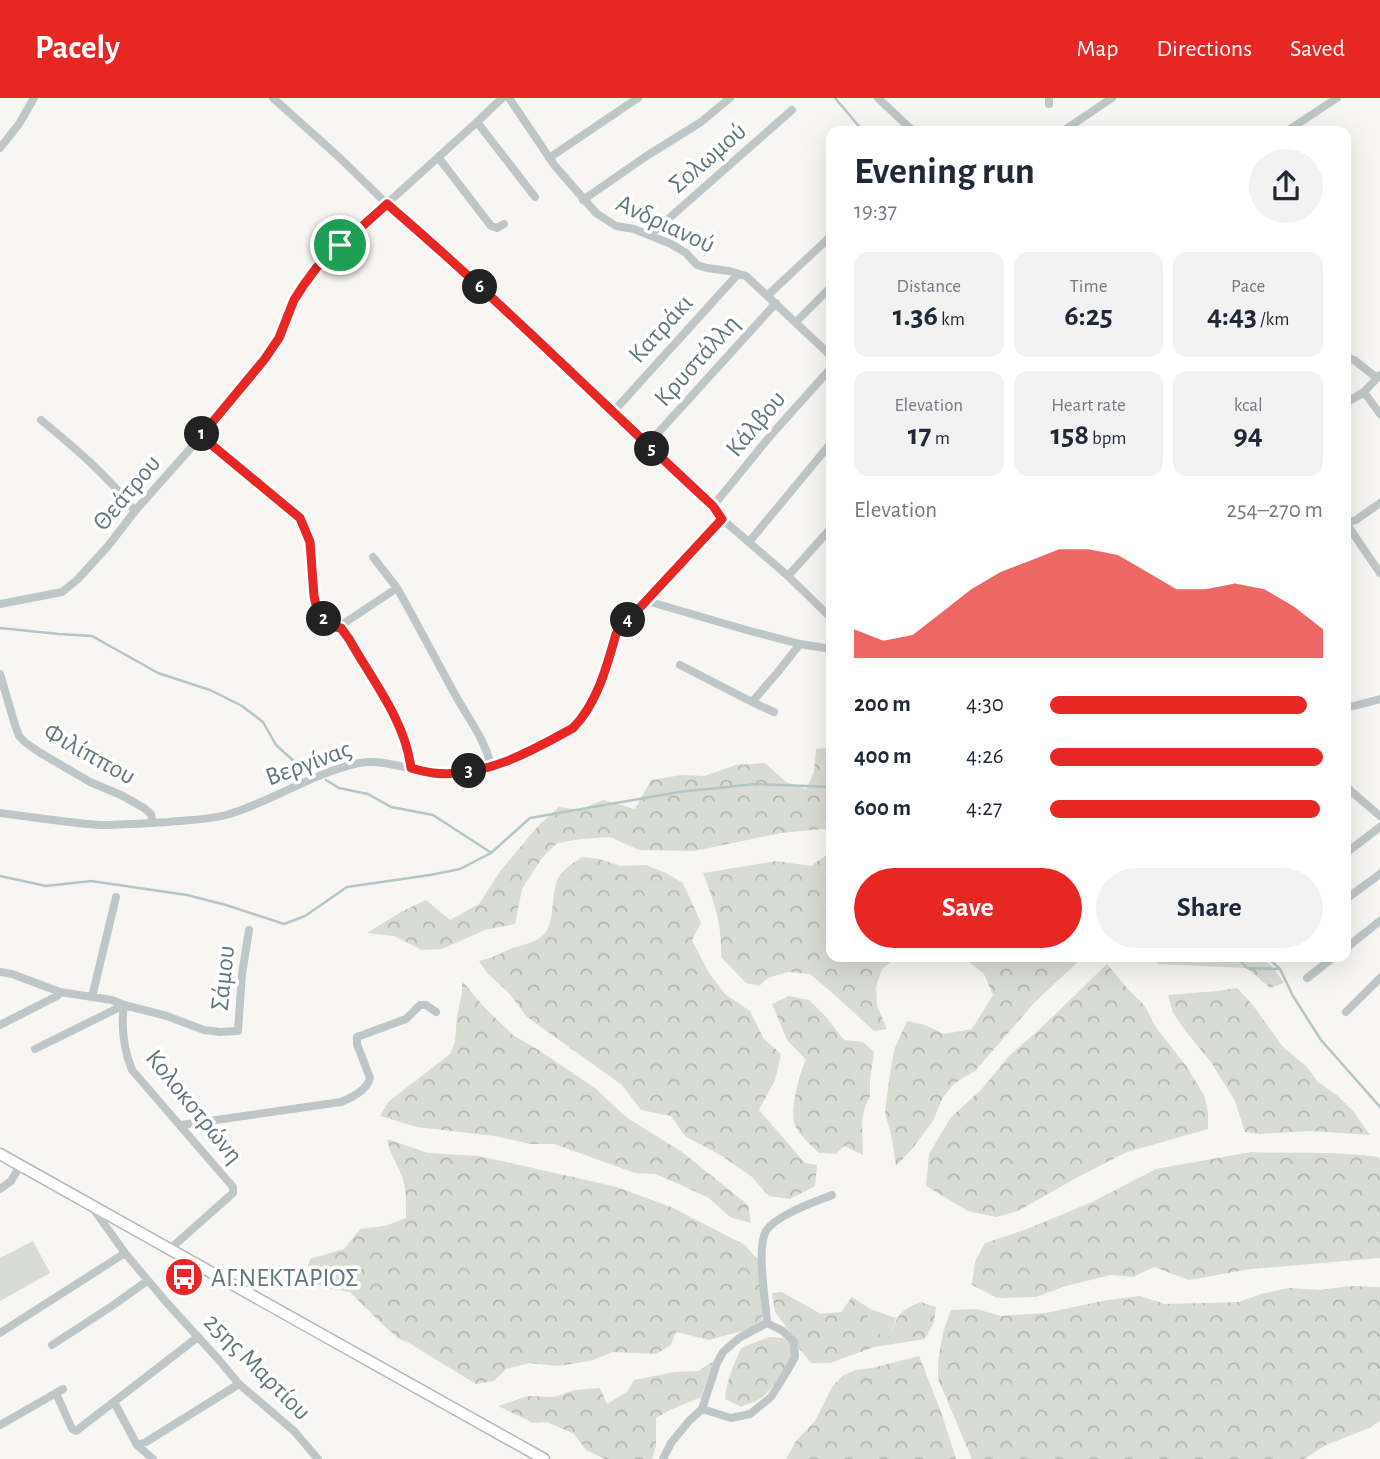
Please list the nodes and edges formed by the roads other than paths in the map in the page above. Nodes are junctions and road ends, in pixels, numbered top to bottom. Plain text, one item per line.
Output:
1 (34, 98) edge
2 (273, 98) edge
3 (502, 98) edge
4 (509, 98) edge
5 (638, 98) edge
6 (730, 98) edge
7 (878, 98) edge
8 (1112, 98) edge
9 (1337, 98) edge
10 (792, 110) dead end
11 (477, 122) junction
12 (908, 126) edge
13 (1070, 126) edge
14 (1295, 126) edge
15 (0, 148) edge
16 (438, 157) junction
17 (549, 158) junction
18 (535, 197) dead end
19 (583, 200) junction
20 (387, 204) junction
21 (503, 224) dead end
22 (650, 235) junction
23 (826, 241) edge
24 (738, 274) junction
25 (826, 292) edge
26 (768, 295) junction
27 (776, 303) junction
28 (796, 322) junction
29 (826, 350) edge
30 (1351, 359) edge
31 (826, 374) edge
32 (1379, 377) edge
33 (1364, 392) junction
34 (1351, 400) edge
35 (613, 412) junction
36 (1380, 414) edge
37 (41, 420) dead end
38 (201, 436) junction
39 (648, 445) junction
40 (826, 449) edge
41 (1380, 503) edge
42 (713, 506) junction
43 (135, 511) junction
44 (722, 519) junction
45 (1351, 522) edge
46 (1351, 530) edge
47 (826, 534) edge
48 (749, 542) junction
49 (373, 557) dead end
50 (1380, 573) edge
51 (788, 576) junction
52 (397, 588) junction
53 (647, 601) junction
54 (0, 604) edge
55 (826, 613) edge
56 (341, 628) junction
57 (800, 644) junction
58 (826, 648) edge
59 (680, 666) dead end
60 (0, 674) edge
61 (1380, 699) edge
62 (752, 702) junction
63 (1351, 707) edge
64 (774, 712) dead end
65 (491, 766) junction
66 (411, 768) junction
67 (1351, 791) edge
68 (0, 813) edge
69 (1380, 816) edge
70 (153, 823) junction
71 (1380, 827) edge
72 (1351, 849) edge
73 (1380, 874) edge
74 (1351, 895) edge
75 (116, 897) dead end
76 (1380, 921) edge
77 (248, 930) dead end
78 (1351, 944) edge
79 (1328, 962) edge
80 (0, 972) edge
81 (1307, 978) dead end
82 (1380, 978) edge
83 (60, 992) junction
84 (92, 997) junction
85 (124, 1005) junction
86 (436, 1012) dead end
87 (1346, 1012) dead end
88 (0, 1025) edge
89 (35, 1049) dead end
90 (181, 1125) junction
91 (0, 1154) edge
92 (20, 1166) junction
93 (0, 1189) edge
94 (832, 1195) dead end
95 (92, 1206) junction
96 (119, 1221) junction
97 (115, 1239) junction
98 (170, 1249) junction
99 (125, 1253) junction
100 (147, 1281) junction
101 (767, 1323) junction
102 (0, 1333) edge
103 (198, 1337) junction
104 (52, 1345) dead end
105 (239, 1384) junction
106 (114, 1402) junction
107 (702, 1409) junction
108 (0, 1425) edge
109 (137, 1445) junction
110 (537, 1458) edge
111 (153, 1459) edge
112 (318, 1459) edge
113 (663, 1459) edge

1 - 15 street
2 - 20 street
3 - 11 street, Θεάτρου
4 - 17 street, Ανδριανού
5 - 17 street
6 - 19 street
7 - 12 street
8 - 13 street
9 - 14 street
10 - 22 street, Σολωμού
11 - 16 street, Θεάτρου
11 - 18 street
16 - 20 street, Θεάτρου
16 - 21 street
17 - 19 street, Ανδριανού
19 - 22 street, Ανδριανού
20 - 35 street
20 - 38 street, Θεάτρου
22 - 24 street, Ανδριανού
23 - 26 street
24 - 26 street, Ανδριανού
24 - 35 street, Κατράκι
25 - 28 street
26 - 27 street, Ανδριανού
27 - 28 street, Ανδριανού
27 - 39 street, Κρυστάλλη
28 - 29 street, Ανδριανού
30 - 32 street
31 - 42 street, Κάλβου
32 - 33 street
33 - 34 street
33 - 36 street
35 - 39 street
37 - 43 street
38 - 43 street, Θεάτρου
38 - 56 street
39 - 42 street
40 - 48 street
41 - 45 street
42 - 44 street
43 - 54 street, Θεάτρου
44 - 48 street
44 - 53 street, Βεργίνας
46 - 50 street
47 - 51 street
48 - 51 street
49 - 52 street
51 - 55 street
52 - 56 street
52 - 65 street
53 - 57 street
53 - 65 street, Βεργίνας
56 - 66 street
57 - 58 street
57 - 62 street
59 - 62 street
60 - 70 street, Φιλίππου
61 - 63 street
62 - 64 street
65 - 66 street, Βεργίνας
66 - 70 street, Βεργίνας
67 - 69 street
68 - 70 street, Βεργίνας
71 - 72 street
73 - 74 street
75 - 84 street
76 - 78 street
77 - 85 street, Σάμου
79 - 81 street
80 - 83 street
82 - 87 street
83 - 84 street
83 - 88 street
84 - 85 street
85 - 89 street
85 - 90 street, Κολοκοτρώνη
86 - 90 street
90 - 98 street, Κολοκοτρώνη
91 - 92 main road
92 - 93 street
92 - 95 main road
94 - 101 street
95 - 96 main road
95 - 97 street, 25ης Μαρτίου
96 - 97 street
96 - 98 main road
97 - 99 street, 25ης Μαρτίου
98 - 110 main road
99 - 100 street, 25ης Μαρτίου
99 - 102 street
100 - 103 street, 25ης Μαρτίου
100 - 104 street
101 - 107 street
101 - 107 street
103 - 105 street, 25ης Μαρτίου
103 - 106 street
105 - 109 street
105 - 112 street, 25ης Μαρτίου
106 - 108 street
106 - 109 street
107 - 113 street
109 - 111 street

